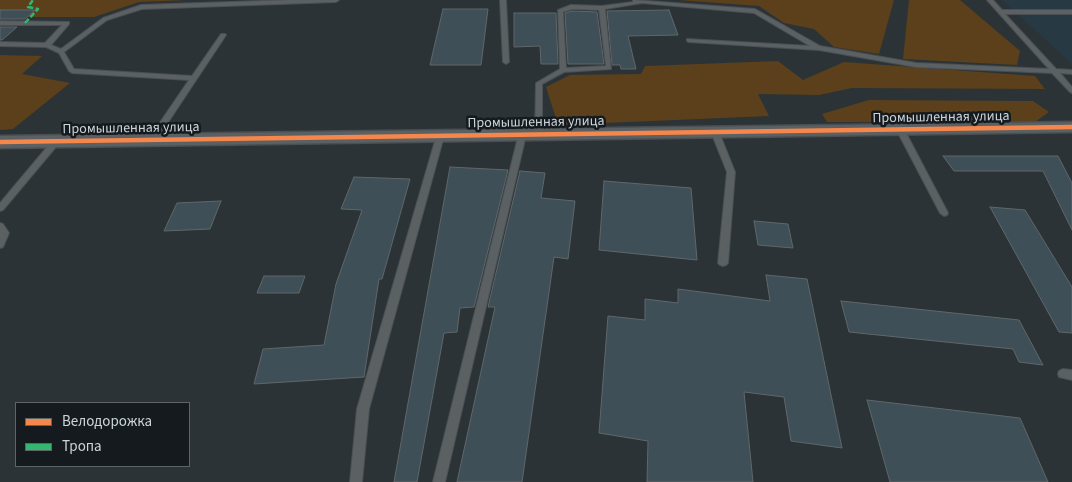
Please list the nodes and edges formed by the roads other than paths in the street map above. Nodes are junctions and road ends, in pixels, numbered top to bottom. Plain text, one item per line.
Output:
1 (336, 0) edge
2 (503, 0) edge
3 (626, 0) edge
4 (990, 0) edge
5 (640, 2) junction
6 (602, 8) junction
7 (1002, 12) junction
8 (1072, 12) edge
9 (0, 23) edge
10 (223, 35) dead end
11 (689, 40) dead end
12 (0, 44) edge
13 (10, 44) junction
14 (48, 44) junction
15 (819, 48) junction
16 (0, 51) edge
17 (61, 52) junction
18 (506, 62) dead end
19 (563, 70) junction
20 (1056, 72) junction
21 (1072, 72) edge
22 (194, 78) junction
23 (1072, 91) edge
24 (1072, 128) edge
25 (900, 130) junction
26 (715, 132) junction
27 (530, 134) junction
28 (440, 136) junction
29 (152, 140) junction
30 (0, 142) edge
31 (56, 142) junction
32 (0, 208) edge
33 (944, 213) dead end
34 (0, 226) edge
35 (0, 245) edge
36 (723, 263) dead end
37 (356, 482) edge
38 (439, 482) edge

1 - 17 lane
2 - 18 lane
3 - 5 lane
4 - 7 lane
5 - 6 lane
5 - 15 lane
6 - 19 lane
6 - 19 lane
7 - 8 lane
7 - 20 lane
9 - 14 lane
10 - 22 lane
11 - 15 lane
12 - 13 lane
13 - 14 lane
13 - 16 lane
14 - 17 lane
15 - 20 lane
17 - 22 lane
19 - 27 lane
20 - 21 lane
20 - 23 lane
22 - 29 lane
24 - 25 street, Промышленная улица
25 - 26 street, Промышленная улица
25 - 33 lane
26 - 27 street, Промышленная улица
26 - 36 lane
27 - 28 street, Промышленная улица
27 - 38 lane
28 - 29 street, Промышленная улица
28 - 37 lane
29 - 31 street, Промышленная улица
30 - 31 street, Промышленная улица
31 - 32 lane
34 - 35 lane

